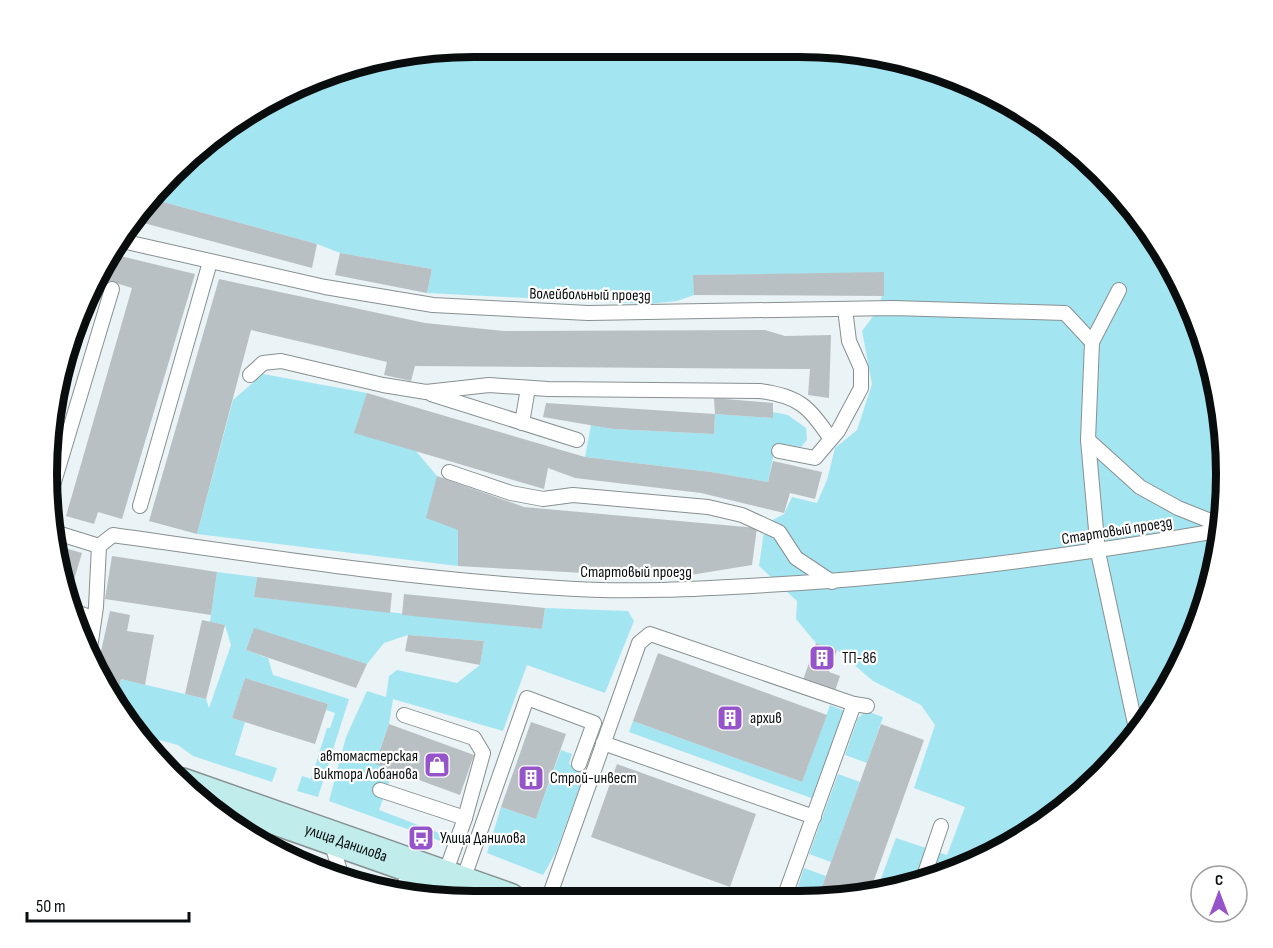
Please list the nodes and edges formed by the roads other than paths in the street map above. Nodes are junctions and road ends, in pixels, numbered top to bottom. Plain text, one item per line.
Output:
1 (127, 242) edge
2 (210, 261) junction
3 (112, 289) dead end
4 (1119, 290) dead end
5 (845, 309) junction
6 (1092, 342) junction
7 (250, 375) dead end
8 (528, 388) junction
9 (426, 392) junction
10 (522, 423) junction
11 (830, 438) junction
12 (577, 440) dead end
13 (1088, 440) junction
14 (779, 451) dead end
15 (57, 472) edge
16 (449, 472) dead end
17 (140, 506) dead end
18 (1213, 523) edge
19 (1212, 530) edge
20 (62, 534) edge
21 (99, 546) junction
22 (1098, 552) junction
23 (832, 582) junction
24 (82, 615) edge
25 (93, 618) junction
26 (91, 638) edge
27 (404, 715) dead end
28 (1135, 722) edge
29 (603, 743) junction
30 (579, 764) dead end
31 (380, 790) dead end
32 (223, 807) edge
33 (814, 817) junction
34 (465, 819) junction
35 (941, 826) dead end
36 (330, 837) junction
37 (340, 869) edge
38 (926, 871) edge
39 (407, 879) edge
40 (478, 891) edge
41 (551, 891) edge
42 (787, 891) edge

1 - 2 lane, Волейбольный проезд
2 - 5 lane, Волейбольный проезд
2 - 17 lane
3 - 15 lane
4 - 6 lane
5 - 6 lane, Волейбольный проезд
5 - 11 lane
6 - 13 lane
7 - 9 lane
8 - 9 lane
8 - 10 lane
8 - 11 lane
9 - 10 lane
10 - 12 lane
11 - 14 lane
13 - 18 lane
13 - 22 lane
16 - 23 lane
19 - 22 lane, Стартовый проезд
20 - 21 lane
21 - 23 lane, Стартовый проезд
21 - 25 lane
22 - 23 lane, Стартовый проезд
22 - 28 lane
24 - 25 lane
25 - 26 lane
27 - 34 lane
29 - 33 lane
29 - 33 lane
29 - 41 lane
30 - 40 lane
31 - 34 lane
32 - 36 street, улица Данилова
33 - 42 lane
34 - 40 lane
35 - 38 lane
36 - 37 lane
36 - 39 street, улица Данилова
39 - 40 street, улица Данилова

